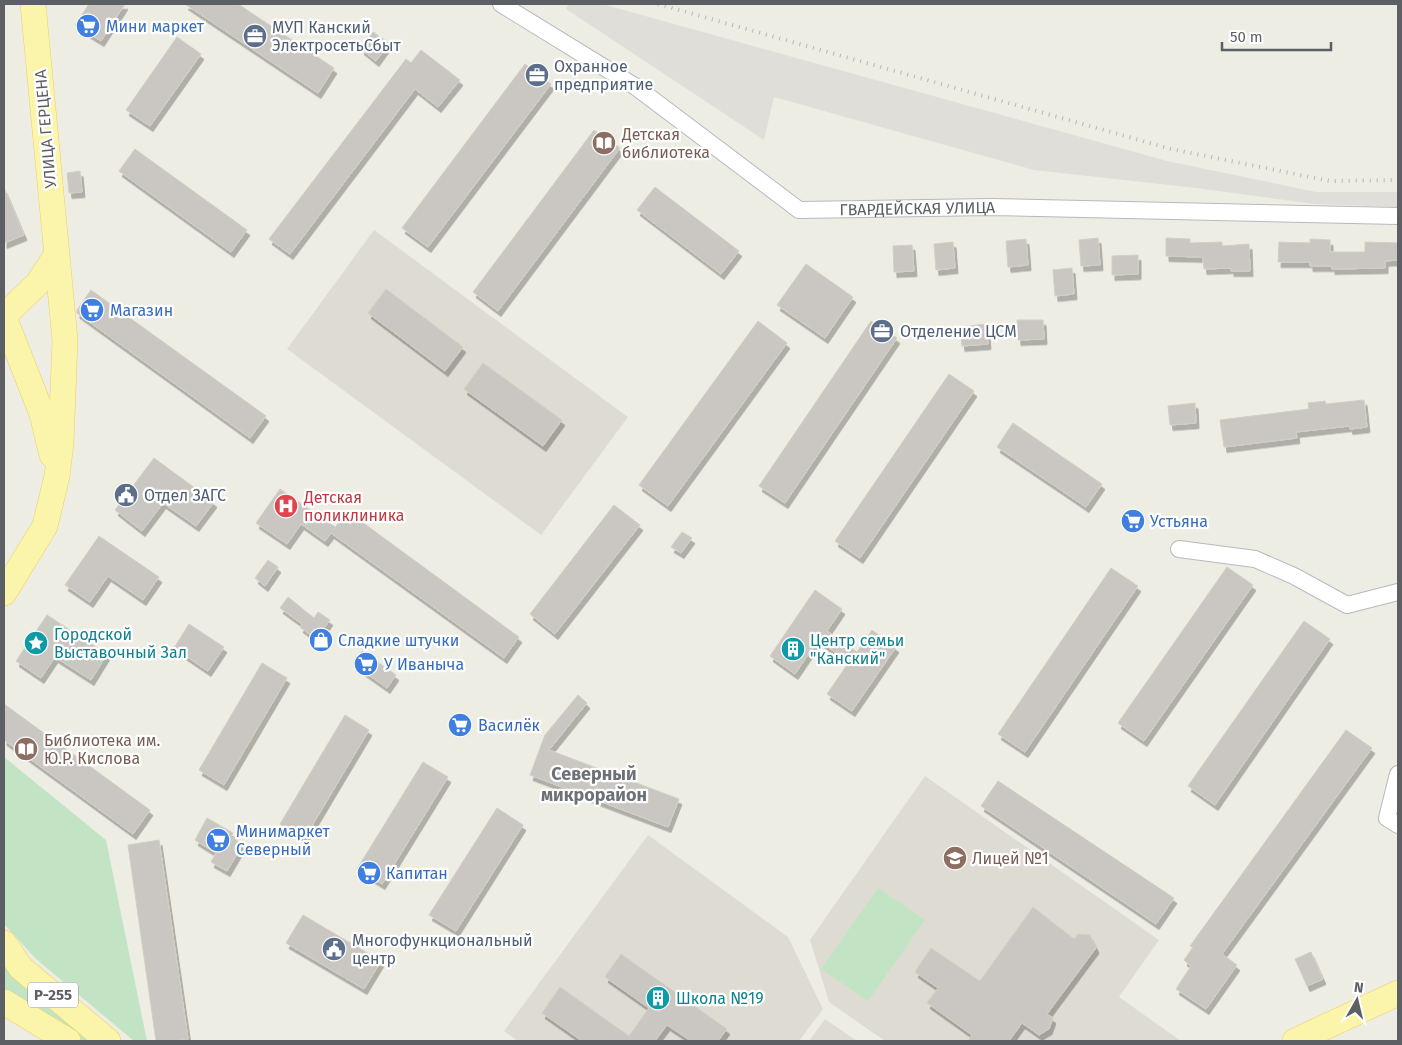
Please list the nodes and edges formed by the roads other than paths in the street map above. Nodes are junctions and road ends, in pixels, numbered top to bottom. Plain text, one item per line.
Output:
1 (33, 4) edge
2 (501, 4) edge
3 (1398, 216) edge
4 (57, 254) junction
5 (4, 317) edge
6 (58, 476) junction
7 (1179, 549) dead end
8 (1398, 592) edge
9 (4, 593) edge
10 (1398, 774) edge
11 (1398, 825) edge
12 (4, 943) edge
13 (1398, 994) edge
14 (4, 1002) edge
15 (68, 1041) edge
16 (108, 1041) edge
17 (1295, 1041) edge

1 - 4 main road, УЛИЦА ГЕРЦЕНА
2 - 3 street, ГВАРДЕЙСКАЯ УЛИЦА
4 - 5 main road
4 - 6 main road, УЛИЦА ГЕРЦЕНА
5 - 6 main road
6 - 9 main road, УЛИЦА ГЕРЦЕНА
7 - 8 street
10 - 11 street
12 - 16 main road, Р-255
13 - 17 main road
14 - 15 main road, Р-255

